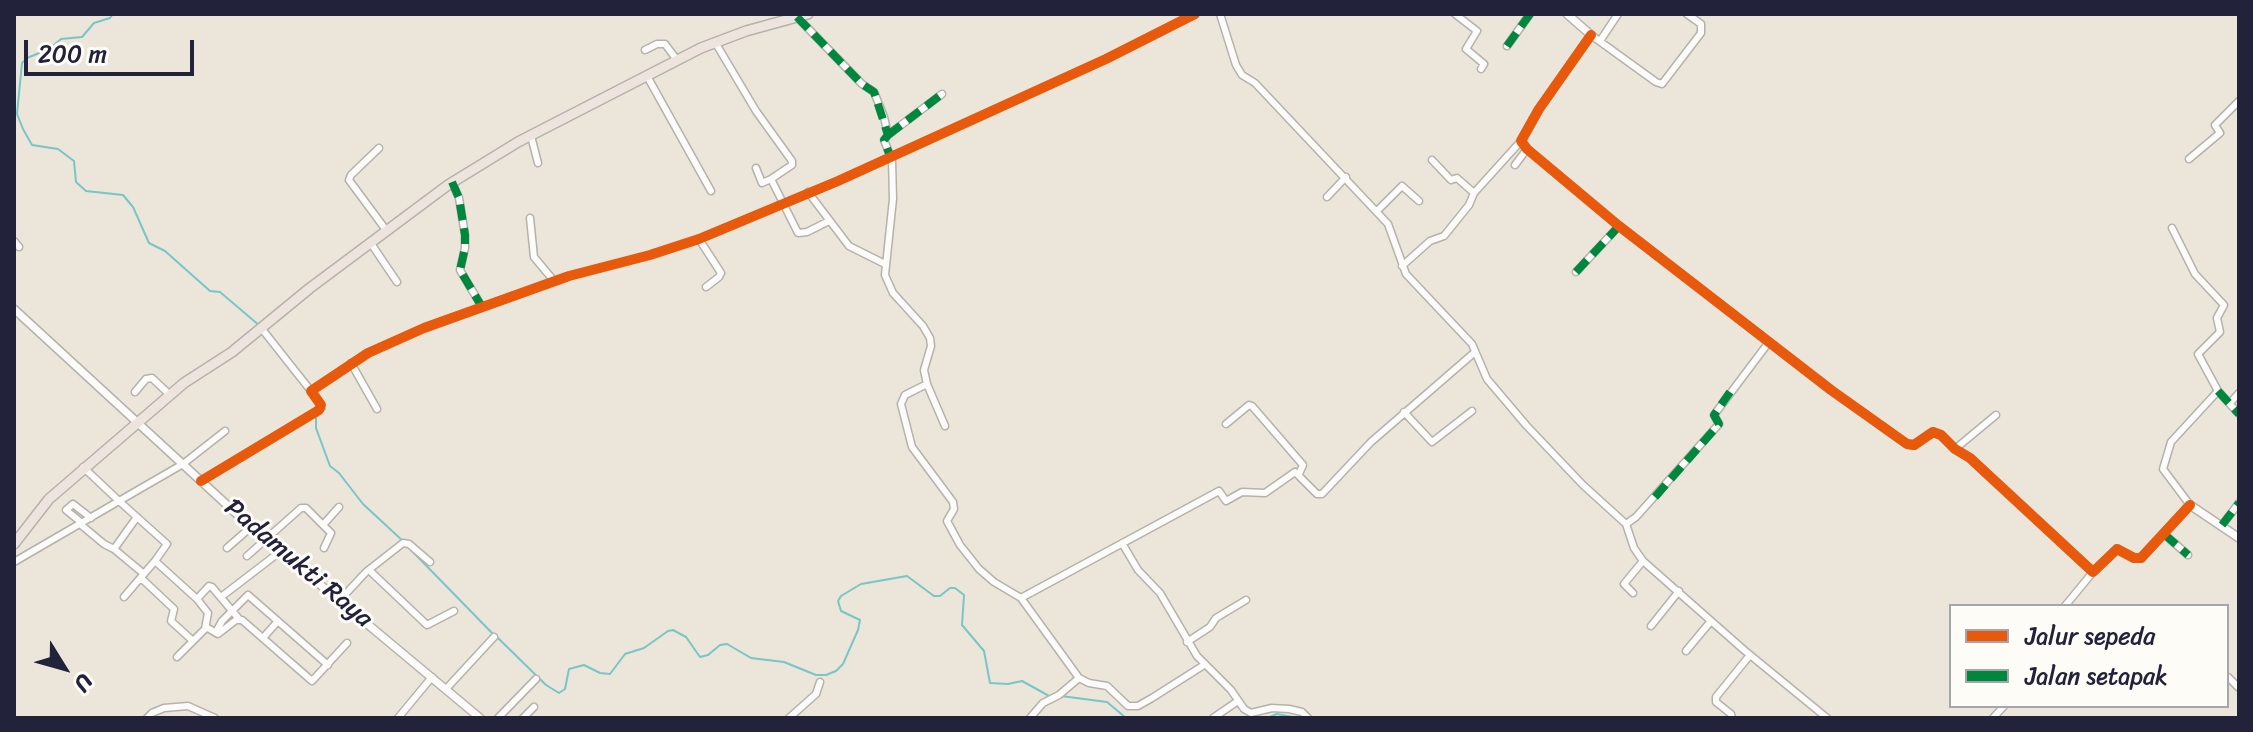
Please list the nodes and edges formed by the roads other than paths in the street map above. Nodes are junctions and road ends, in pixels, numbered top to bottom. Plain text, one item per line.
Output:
1 (808, 14) edge
2 (1195, 14) edge
3 (1220, 14) edge
4 (1455, 14) edge
5 (1530, 14) edge
6 (1567, 14) edge
7 (1618, 14) edge
8 (1687, 14) edge
9 (1705, 14) edge
10 (797, 17) junction
11 (1698, 22) junction
12 (1591, 35) junction
13 (1600, 41) junction
14 (715, 42) junction
15 (1507, 46) dead end
16 (645, 50) dead end
17 (677, 60) junction
18 (1481, 69) dead end
19 (647, 76) junction
20 (942, 94) dead end
21 (2239, 101) edge
22 (888, 135) junction
23 (531, 136) junction
24 (1521, 141) junction
25 (379, 148) dead end
26 (1527, 149) junction
27 (890, 156) junction
28 (2189, 159) dead end
29 (1432, 160) dead end
30 (538, 163) dead end
31 (1515, 165) dead end
32 (756, 168) dead end
33 (1346, 177) junction
34 (771, 179) junction
35 (452, 182) junction
36 (711, 191) dead end
37 (808, 192) junction
38 (1474, 193) junction
39 (1327, 197) dead end
40 (1419, 201) dead end
41 (782, 204) junction
42 (1377, 211) junction
43 (530, 218) dead end
44 (829, 221) junction
45 (1619, 226) junction
46 (2172, 228) dead end
47 (386, 230) junction
48 (699, 239) junction
49 (370, 242) junction
50 (885, 264) junction
51 (1402, 266) junction
52 (1576, 272) dead end
53 (554, 281) junction
54 (397, 282) dead end
55 (706, 287) dead end
56 (482, 307) junction
57 (14, 309) edge
58 (262, 329) junction
59 (1769, 342) junction
60 (1475, 352) junction
61 (351, 363) junction
62 (927, 384) junction
63 (311, 391) junction
64 (2218, 391) junction
65 (135, 392) dead end
66 (2239, 393) edge
67 (170, 395) junction
68 (2230, 403) junction
69 (377, 409) dead end
70 (1472, 411) dead end
71 (1404, 412) junction
72 (2239, 414) edge
73 (1996, 415) dead end
74 (140, 422) junction
75 (1226, 424) dead end
76 (945, 426) dead end
77 (225, 431) dead end
78 (1955, 449) junction
79 (183, 464) junction
80 (83, 467) junction
81 (1299, 474) junction
82 (201, 481) junction
83 (119, 501) junction
84 (2239, 503) edge
85 (2190, 505) junction
86 (339, 507) dead end
87 (137, 517) junction
88 (91, 518) junction
89 (81, 524) junction
90 (1626, 524) junction
91 (323, 525) junction
92 (2222, 525) junction
93 (251, 527) junction
94 (2164, 534) junction
95 (2239, 538) edge
96 (266, 539) junction
97 (1122, 543) junction
98 (14, 544) edge
99 (227, 548) dead end
100 (324, 548) dead end
101 (114, 549) junction
102 (281, 551) junction
103 (2188, 555) dead end
104 (247, 556) dead end
105 (155, 561) junction
106 (1643, 561) junction
107 (14, 562) edge
108 (430, 562) dead end
109 (369, 570) junction
110 (2093, 572) junction
111 (142, 576) junction
112 (1679, 591) junction
113 (1633, 593) dead end
114 (124, 597) dead end
115 (221, 597) junction
116 (1021, 598) junction
117 (197, 599) junction
118 (340, 600) junction
119 (1246, 600) dead end
120 (2067, 604) edge
121 (232, 611) junction
122 (454, 611) dead end
123 (239, 619) junction
124 (278, 621) junction
125 (1711, 621) junction
126 (1651, 626) dead end
127 (206, 627) junction
128 (215, 633) junction
129 (494, 637) dead end
130 (263, 638) junction
131 (193, 641) junction
132 (1187, 642) junction
133 (347, 643) dead end
134 (1686, 651) dead end
135 (1750, 655) junction
136 (177, 657) dead end
137 (328, 665) junction
138 (1204, 665) junction
139 (432, 677) junction
140 (1079, 678) junction
141 (536, 679) dead end
142 (820, 682) dead end
143 (446, 689) junction
144 (1238, 701) junction
145 (534, 707) dead end
146 (147, 718) edge
147 (215, 718) edge
148 (398, 718) edge
149 (480, 718) edge
150 (498, 718) edge
151 (523, 718) edge
152 (789, 718) edge
153 (1030, 718) edge
154 (1213, 718) edge
155 (1308, 718) edge
156 (1732, 718) edge
157 (1827, 718) edge

1 - 10 main road
2 - 27 street
3 - 33 street
4 - 18 street
5 - 15 street
6 - 12 street
7 - 13 street
8 - 11 street
9 - 11 street
10 - 14 main road
10 - 22 street
11 - 13 street
12 - 13 street
12 - 24 street
14 - 17 main road
14 - 34 street
16 - 17 street
17 - 19 main road
19 - 23 main road
19 - 36 street
20 - 22 street
21 - 28 street
22 - 27 street
23 - 30 street
23 - 35 main road
24 - 26 street
24 - 38 street
25 - 47 street
26 - 31 street
26 - 45 street
27 - 37 street
27 - 50 street
29 - 38 street
32 - 34 street
33 - 39 street
33 - 42 street
34 - 41 street
35 - 47 main road
35 - 56 street
37 - 41 street
37 - 44 street
38 - 51 street
40 - 42 street
41 - 44 street
41 - 48 street
42 - 51 street
43 - 53 street
44 - 50 street
45 - 52 street
45 - 59 street
46 - 64 street
47 - 49 main road
48 - 53 street
48 - 55 street
49 - 54 street
49 - 58 main road
50 - 62 street
51 - 60 street
53 - 56 street
56 - 61 street
57 - 74 street, Padamukti Raya
58 - 63 street
58 - 67 main road
59 - 78 street
59 - 90 street
60 - 71 street
60 - 90 street
61 - 63 street
61 - 69 street
62 - 76 street
62 - 116 street
63 - 82 street
64 - 68 street
64 - 85 street
65 - 67 street
66 - 68 street
67 - 74 main road
68 - 72 street
70 - 71 street
71 - 81 street
73 - 78 street
74 - 79 street, Padamukti Raya
74 - 80 main road
75 - 81 street
77 - 79 street
78 - 110 street
79 - 82 street, Padamukti Raya
79 - 83 street
80 - 83 street
80 - 98 main road
81 - 97 street
82 - 93 street, Padamukti Raya
83 - 87 street
83 - 88 street
84 - 92 street
85 - 92 street
85 - 94 street
86 - 91 street
87 - 101 street
87 - 105 street
88 - 89 street
88 - 89 street
89 - 101 street
89 - 107 street
90 - 106 street
91 - 96 street
91 - 100 street
92 - 95 street
93 - 96 street, Padamukti Raya
93 - 99 street
94 - 103 street
94 - 110 street
96 - 102 street, Padamukti Raya
96 - 104 street
97 - 116 street
97 - 132 street
101 - 111 street
102 - 115 street
102 - 118 street, Padamukti Raya
105 - 111 street
105 - 117 street
106 - 112 street
106 - 113 street
108 - 109 street
109 - 118 street
109 - 122 street
110 - 120 street
111 - 114 street
111 - 131 street
112 - 125 street
112 - 126 street
115 - 117 street
115 - 121 street
116 - 140 street
117 - 127 street
118 - 139 street, Padamukti Raya
119 - 132 street
121 - 123 street
121 - 124 street
121 - 128 street
123 - 128 street
123 - 130 street
124 - 130 street
124 - 137 street
125 - 134 street
125 - 135 street
127 - 128 street
127 - 131 street
129 - 143 street
130 - 137 street
131 - 136 street
132 - 138 street
133 - 137 street
135 - 156 street
135 - 157 street
138 - 140 street
138 - 144 street
139 - 143 street, Padamukti Raya
139 - 148 street
140 - 153 street
141 - 150 street
142 - 152 street
143 - 149 street, Padamukti Raya
144 - 154 street
144 - 155 street
145 - 151 street
146 - 147 street

